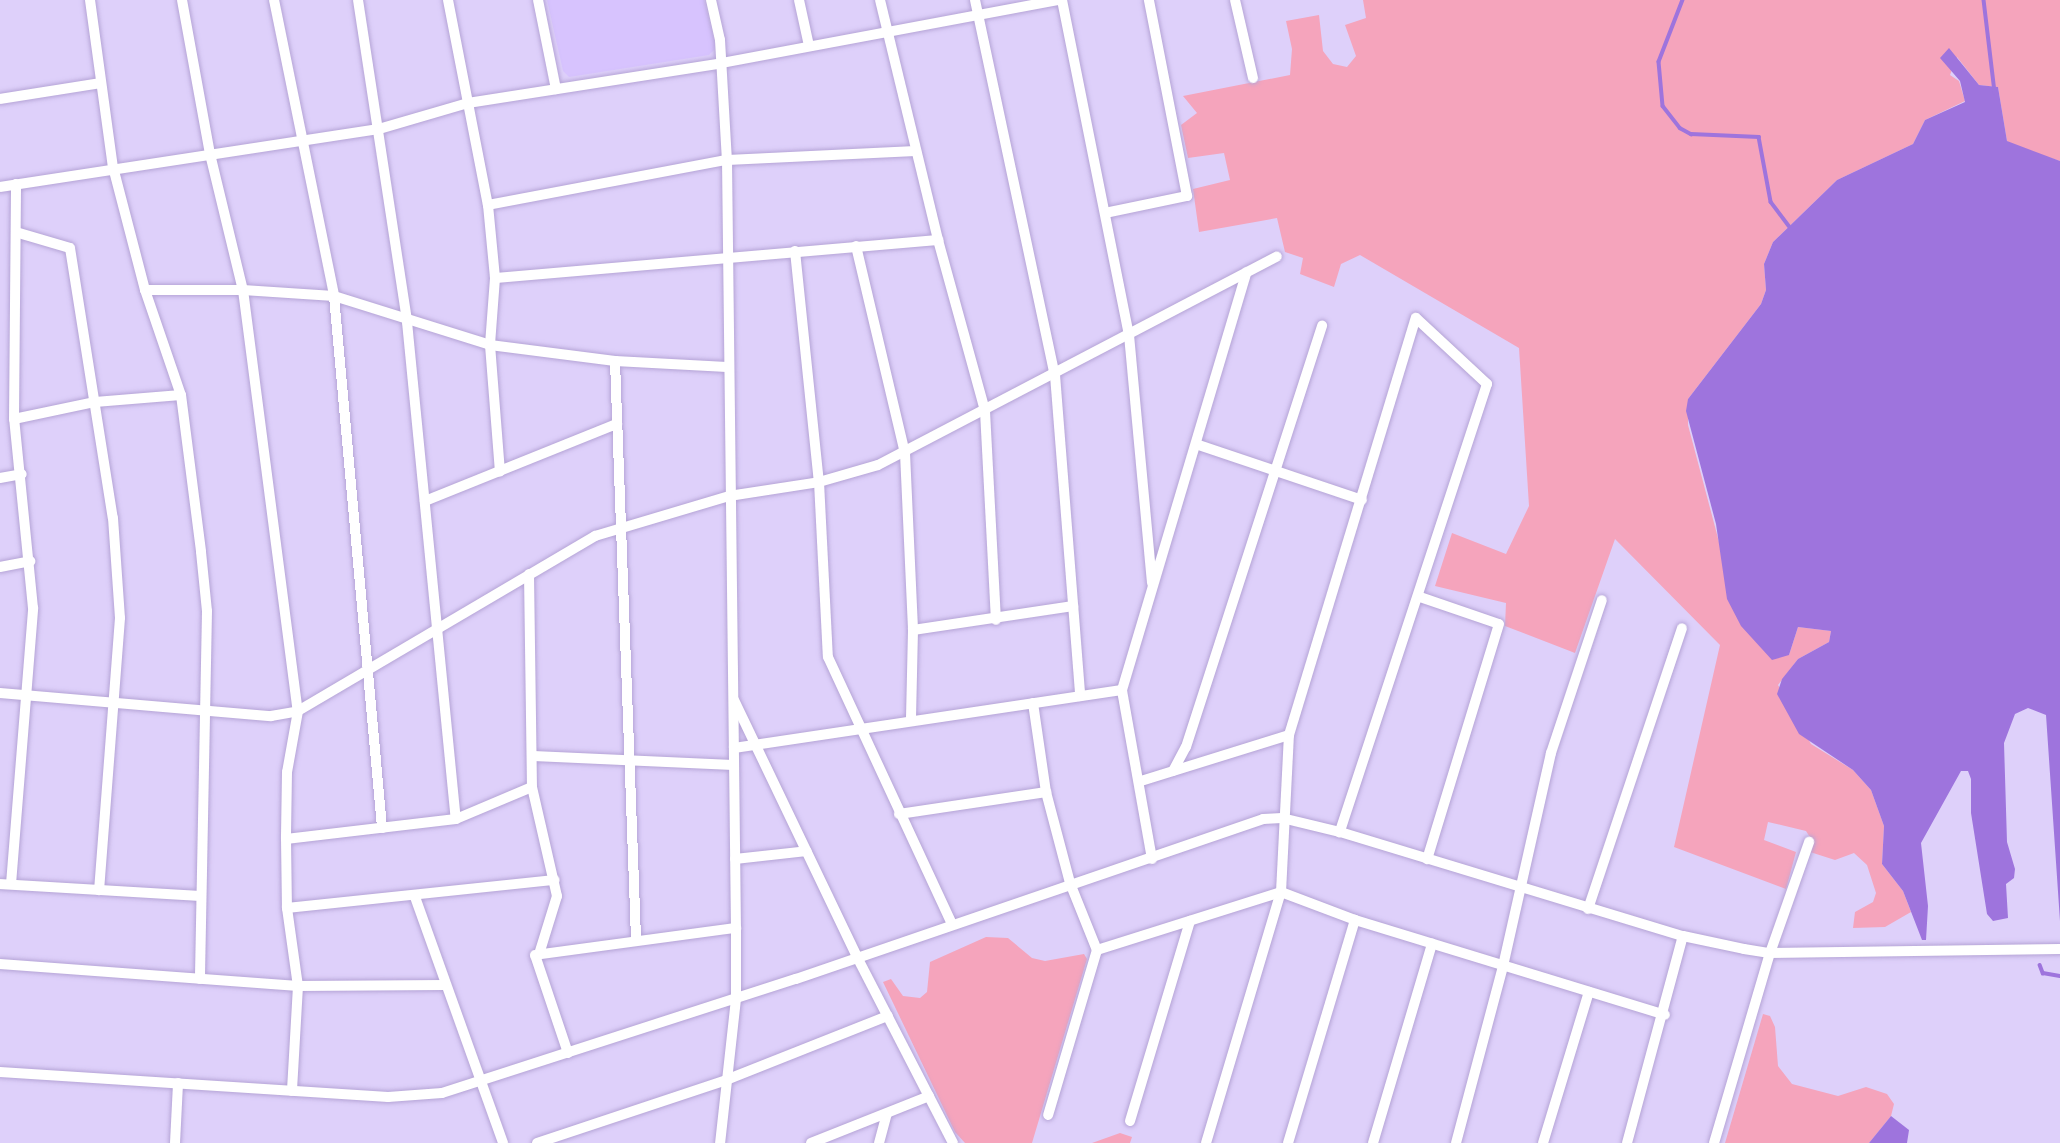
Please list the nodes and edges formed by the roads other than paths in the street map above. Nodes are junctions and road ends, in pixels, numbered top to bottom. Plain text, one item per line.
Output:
1 (90, 0) edge
2 (182, 0) edge
3 (274, 0) edge
4 (358, 0) edge
5 (448, 0) edge
6 (538, 0) edge
7 (711, 0) edge
8 (799, 0) edge
9 (880, 0) edge
10 (975, 0) edge
11 (1060, 0) edge
12 (1149, 0) edge
13 (1235, 0) edge
14 (979, 15) junction
15 (886, 32) junction
16 (809, 46) junction
17 (722, 63) junction
18 (1253, 78) dead end
19 (101, 83) junction
20 (556, 89) junction
21 (0, 99) edge
22 (468, 103) junction
23 (379, 129) junction
24 (302, 139) junction
25 (916, 151) junction
26 (210, 154) junction
27 (727, 160) junction
28 (113, 167) junction
29 (16, 184) junction
30 (0, 187) edge
31 (488, 205) junction
32 (1105, 213) junction
33 (19, 233) junction
34 (938, 240) junction
35 (856, 246) junction
36 (795, 251) junction
37 (726, 256) junction
38 (1277, 256) dead end
39 (1247, 272) junction
40 (495, 278) junction
41 (243, 289) junction
42 (145, 290) junction
43 (334, 296) junction
44 (407, 322) junction
45 (1322, 325) dead end
46 (1129, 335) junction
47 (490, 345) junction
48 (615, 361) junction
49 (727, 367) junction
50 (1055, 375) junction
51 (181, 395) junction
52 (95, 401) junction
53 (985, 411) junction
54 (14, 419) junction
55 (617, 425) junction
56 (1196, 444) junction
57 (905, 453) junction
58 (1277, 471) junction
59 (500, 472) junction
60 (22, 474) junction
61 (0, 478) edge
62 (819, 482) junction
63 (729, 496) junction
64 (1362, 500) junction
65 (425, 501) junction
66 (623, 526) junction
67 (30, 561) junction
68 (0, 567) edge
69 (530, 574) junction
70 (1152, 589) junction
71 (1420, 597) junction
72 (1602, 600) dead end
73 (1073, 606) junction
74 (996, 620) junction
75 (438, 628) junction
76 (1682, 628) dead end
77 (913, 630) junction
78 (367, 671) junction
79 (1122, 690) junction
80 (0, 693) edge
81 (23, 696) junction
82 (1080, 696) junction
83 (733, 698) junction
84 (1033, 703) junction
85 (115, 705) junction
86 (298, 711) junction
87 (204, 712) junction
88 (911, 721) junction
89 (860, 728) junction
90 (1289, 736) junction
91 (757, 744) junction
92 (734, 748) junction
93 (533, 755) junction
94 (629, 762) junction
95 (734, 765) junction
96 (1173, 771) junction
97 (1141, 781) junction
98 (532, 787) junction
99 (1046, 792) junction
100 (899, 814) junction
101 (1282, 818) junction
102 (456, 819) junction
103 (382, 828) junction
104 (1340, 832) junction
105 (286, 839) junction
106 (1809, 842) dead end
107 (807, 851) junction
108 (735, 859) junction
109 (1152, 859) junction
110 (1427, 859) junction
111 (555, 880) junction
112 (1070, 883) junction
113 (5, 884) edge
114 (1521, 887) junction
115 (99, 890) junction
116 (1281, 891) junction
117 (200, 896) junction
118 (415, 897) junction
119 (286, 908) junction
120 (1588, 909) junction
121 (1355, 920) junction
122 (1190, 921) junction
123 (952, 924) junction
124 (736, 928) junction
125 (1683, 936) junction
126 (636, 939) junction
127 (1432, 944) junction
128 (2060, 949) edge
129 (1097, 950) junction
130 (540, 951) junction
131 (1770, 953) junction
132 (857, 957) junction
133 (0, 964) edge
134 (1503, 966) junction
135 (200, 979) junction
136 (445, 985) junction
137 (298, 986) junction
138 (1589, 992) junction
139 (736, 999) junction
140 (1665, 1015) junction
141 (888, 1016) junction
142 (568, 1053) junction
143 (0, 1072) edge
144 (726, 1080) junction
145 (178, 1083) junction
146 (479, 1083) junction
147 (292, 1091) junction
148 (929, 1096) junction
149 (887, 1114) junction
150 (1048, 1115) dead end
151 (1130, 1121) dead end
152 (564, 1139) edge
153 (175, 1143) edge
154 (503, 1143) edge
155 (537, 1143) edge
156 (720, 1143) edge
157 (811, 1143) edge
158 (879, 1143) edge
159 (953, 1143) edge
160 (1206, 1143) edge
161 (1288, 1143) edge
162 (1373, 1143) edge
163 (1456, 1143) edge
164 (1543, 1143) edge
165 (1627, 1143) edge
166 (1714, 1143) edge

1 - 19 street
2 - 26 street
3 - 24 street
4 - 23 street
5 - 22 street
6 - 20 street
7 - 17 street
8 - 16 street
9 - 15 street
10 - 14 street
11 - 14 street
11 - 32 street
12 - 32 street
13 - 18 street
14 - 15 street
14 - 50 street
15 - 16 street
15 - 25 street
16 - 17 street
17 - 20 street
17 - 27 street
19 - 21 street
19 - 28 street
20 - 22 street
22 - 23 street
22 - 31 street
23 - 24 street
23 - 44 street
24 - 26 street
24 - 43 street
25 - 27 street
25 - 34 street
26 - 28 street
26 - 41 street
27 - 31 street
27 - 37 street
28 - 29 street
28 - 42 street
29 - 30 street
29 - 33 street
31 - 40 street
32 - 46 street
33 - 52 street
33 - 54 street
34 - 35 street
34 - 53 street
35 - 36 street
35 - 57 street
36 - 37 street
36 - 62 street
37 - 40 street
37 - 49 street
38 - 39 street
39 - 46 street
39 - 56 street
40 - 47 street
41 - 42 street
41 - 43 street
41 - 86 street
42 - 51 street
43 - 44 street
43 - 78 street
44 - 47 street
44 - 65 street
45 - 58 street
46 - 50 street
46 - 70 street
47 - 48 street
47 - 59 street
48 - 49 street
48 - 55 street
49 - 63 street
50 - 53 street
50 - 73 street
51 - 52 street
51 - 87 street
52 - 54 street
52 - 85 street
53 - 57 street
53 - 74 street
54 - 60 street
55 - 59 street
55 - 66 street
56 - 58 street
56 - 70 street
57 - 62 street
57 - 77 street
58 - 64 street
58 - 96 street
59 - 65 street
60 - 61 street
60 - 67 street
62 - 63 street
62 - 89 street
63 - 66 street
63 - 83 street
64 - 71 street
64 - 90 street
65 - 75 street
66 - 69 street
66 - 94 street
67 - 68 street
67 - 81 street
69 - 75 street
69 - 93 street
70 - 79 street
71 - 104 street
71 - 110 street
72 - 114 street
73 - 74 street
73 - 82 street
74 - 77 street
75 - 78 street
75 - 102 street
76 - 120 street
77 - 88 street
78 - 86 street
78 - 103 street
79 - 82 street
79 - 97 street
80 - 81 street
81 - 85 street
81 - 113 street
82 - 84 street
83 - 91 street
83 - 92 street
84 - 88 street
84 - 99 street
85 - 87 street
85 - 115 street
86 - 87 street
86 - 105 street
87 - 117 street
88 - 89 street
89 - 91 street
89 - 100 street
90 - 96 street
90 - 101 street
91 - 92 street
91 - 107 street
92 - 95 street
93 - 94 street
93 - 98 street
94 - 95 street
94 - 126 street
95 - 108 street
96 - 97 street
97 - 109 street
98 - 102 street
98 - 111 street
99 - 100 street
99 - 112 street
100 - 123 street
101 - 104 street
101 - 109 street
101 - 116 street
102 - 103 street
103 - 105 street
104 - 110 street
105 - 119 street
106 - 131 street
107 - 108 street
107 - 132 street
108 - 124 street
109 - 112 street
110 - 114 street
111 - 118 street
111 - 130 street
112 - 123 street
112 - 129 street
113 - 115 street
114 - 120 street
114 - 134 street
115 - 117 street
116 - 121 street
116 - 122 street
116 - 160 street
117 - 135 street
118 - 119 street
118 - 136 street
119 - 137 street
120 - 125 street
121 - 127 street
121 - 161 street
122 - 129 street
122 - 151 street
123 - 132 street
124 - 126 street
124 - 139 street
125 - 131 street
125 - 140 street
126 - 130 street
127 - 134 street
127 - 162 street
128 - 131 street
129 - 150 street
130 - 142 street
131 - 166 street
132 - 139 street
132 - 141 street
133 - 135 street
134 - 138 street
134 - 163 street
135 - 137 street
136 - 137 street
136 - 146 street
137 - 147 street
138 - 140 street
138 - 164 street
139 - 142 street
139 - 144 street
140 - 165 street
141 - 144 street
141 - 148 street
142 - 146 street
143 - 145 street
144 - 152 street
144 - 156 street
145 - 147 street
145 - 153 street
146 - 147 street
146 - 154 street
148 - 149 street
148 - 159 street
149 - 157 street
149 - 158 street
152 - 155 street

